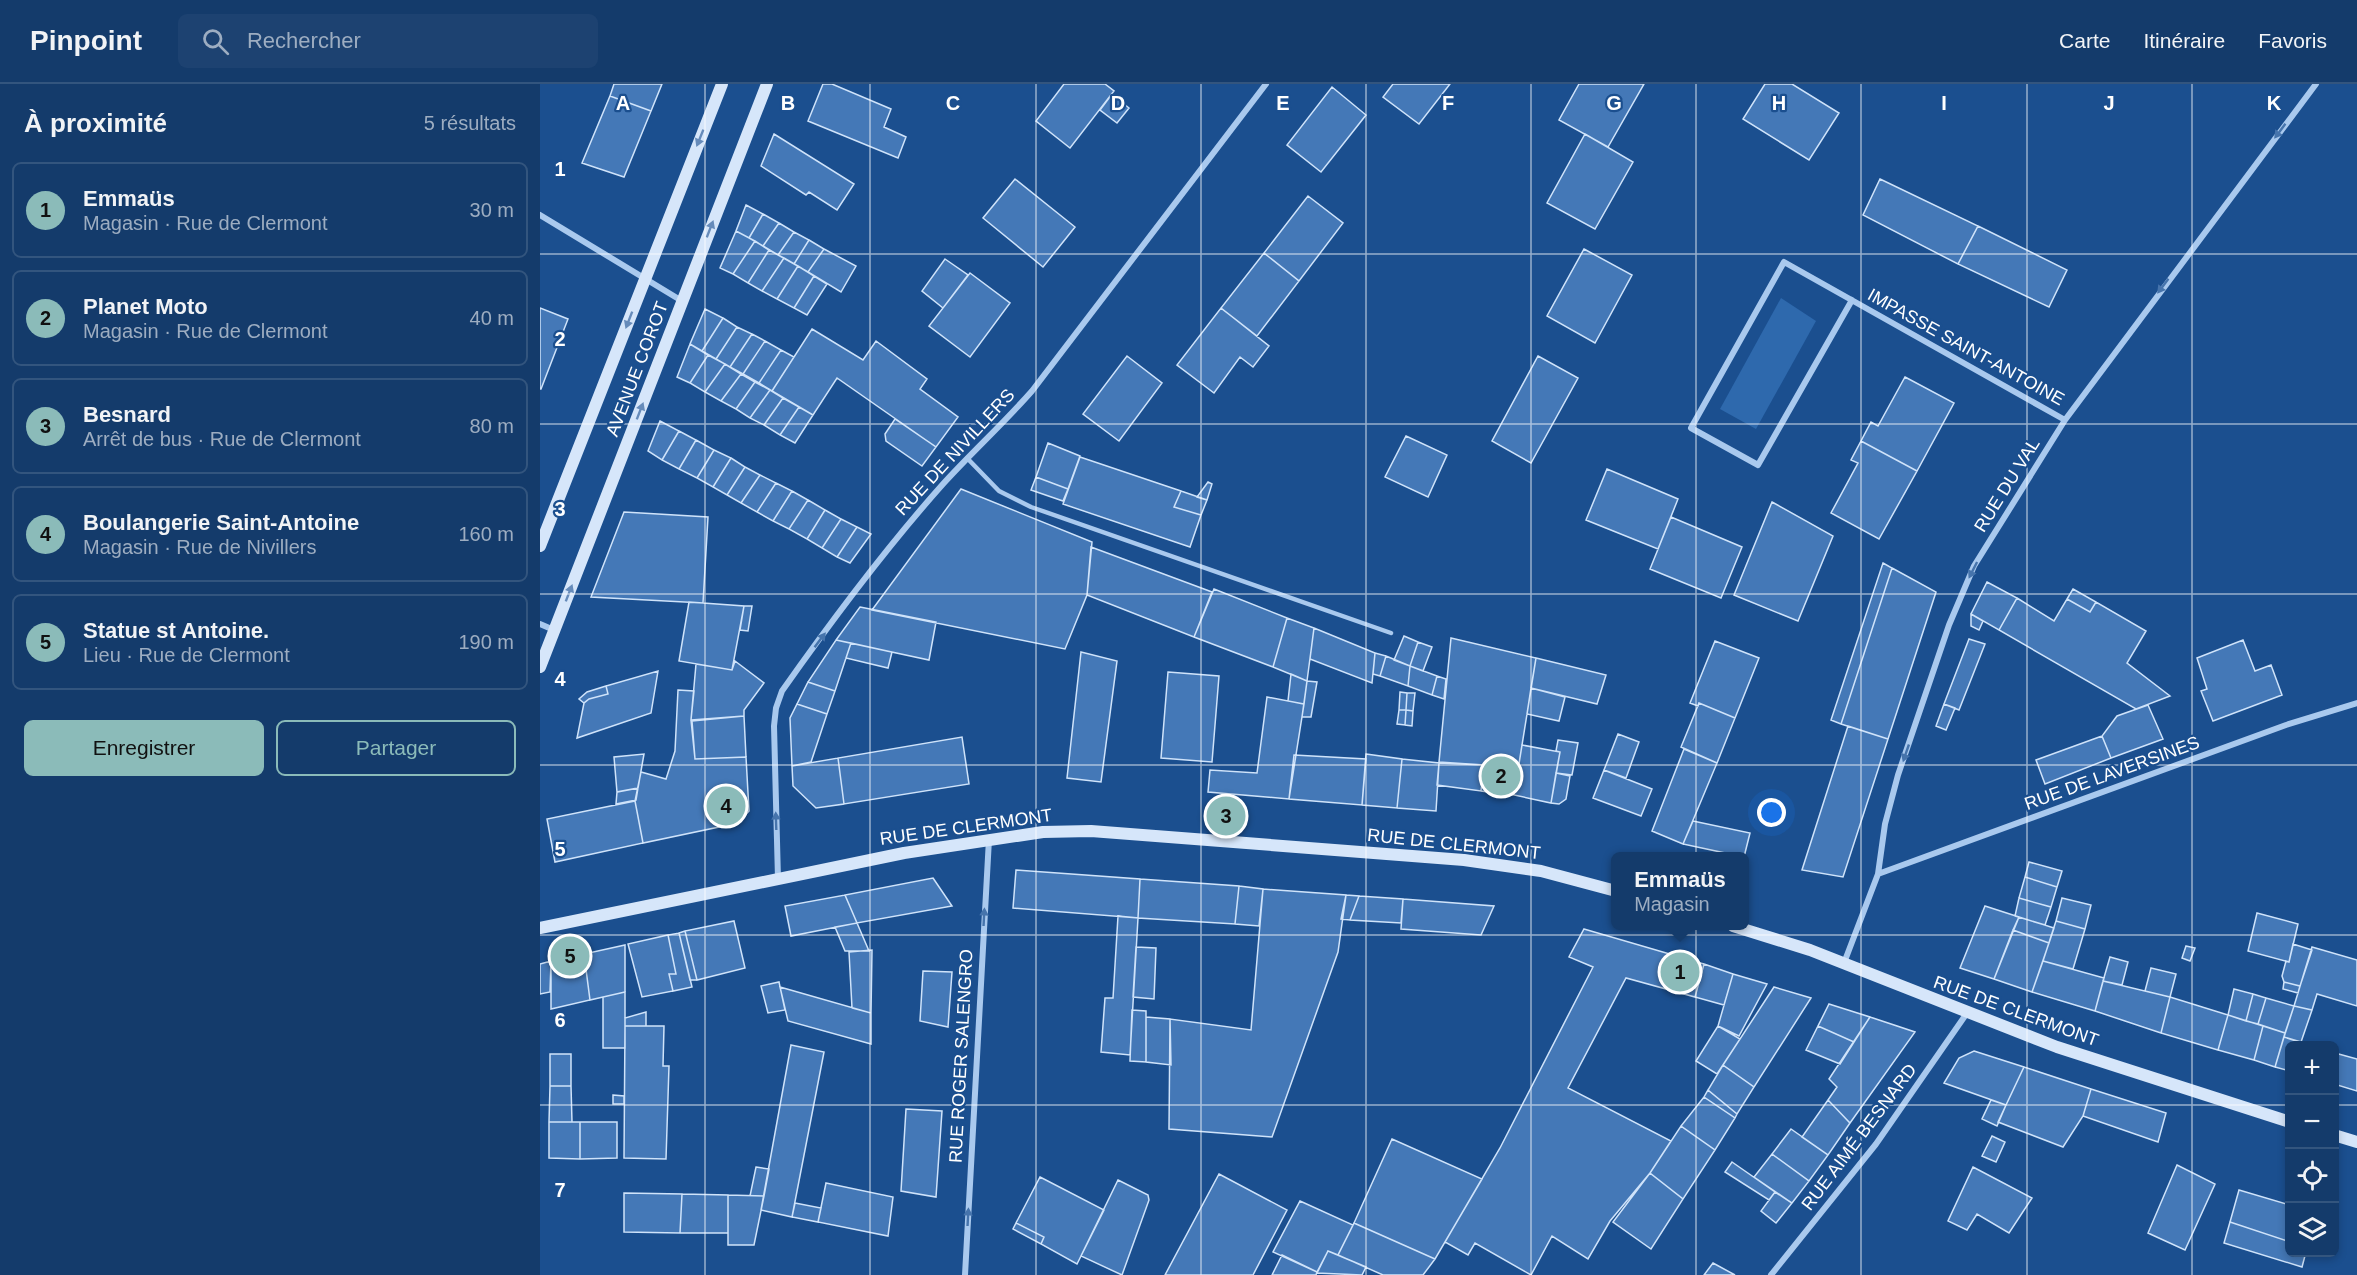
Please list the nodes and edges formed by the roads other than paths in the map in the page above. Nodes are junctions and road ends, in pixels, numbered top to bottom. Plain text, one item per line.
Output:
1 (722, 84) edge
2 (767, 84) edge
3 (1266, 84) edge
4 (2316, 84) edge
5 (540, 214) edge
6 (645, 279) junction
7 (1852, 300) junction
8 (682, 301) junction
9 (2066, 420) junction
10 (967, 458) junction
11 (540, 546) edge
12 (540, 624) edge
13 (554, 630) junction
14 (1391, 633) dead end
15 (540, 667) edge
16 (2357, 703) edge
17 (989, 839) junction
18 (1878, 874) junction
19 (778, 879) junction
20 (1611, 890) edge
21 (540, 928) edge
22 (1745, 930) edge
23 (1844, 963) junction
24 (1967, 1013) junction
25 (2285, 1121) edge
26 (2339, 1137) edge
27 (2357, 1142) edge
28 (964, 1275) edge
29 (1771, 1275) edge

1 -> 6 main road, AVENUE COROT
8 -> 2 main road, AVENUE COROT
3 - 10 street, RUE DE NIVILLERS
4 -> 9 street, RUE DU VAL
5 - 6 street
6 - 8 street
6 -> 11 main road, AVENUE COROT
7 - 7 street, IMPASSE SAINT-ANTOINE
7 - 9 street, IMPASSE SAINT-ANTOINE
13 -> 8 main road, AVENUE COROT
9 -> 18 street, RUE DU VAL
10 - 14 lane
19 -> 10 street, RUE DE NIVILLERS
12 - 13 street
13 - 15 main road, AVENUE COROT
16 - 18 street, RUE DE LAVERSINES
17 - 19 main road, RUE DE CLERMONT
17 - 20 main road, RUE DE CLERMONT
28 -> 17 street, RUE ROGER SALENGRO
18 - 23 street, RUE DU VAL
19 - 21 main road, RUE DE CLERMONT
22 - 23 main road, RUE DE CLERMONT
23 - 24 main road, RUE DE CLERMONT
24 - 25 main road, RUE DE CLERMONT
24 - 29 street, RUE AIMÉ BESNARD
26 - 27 main road

